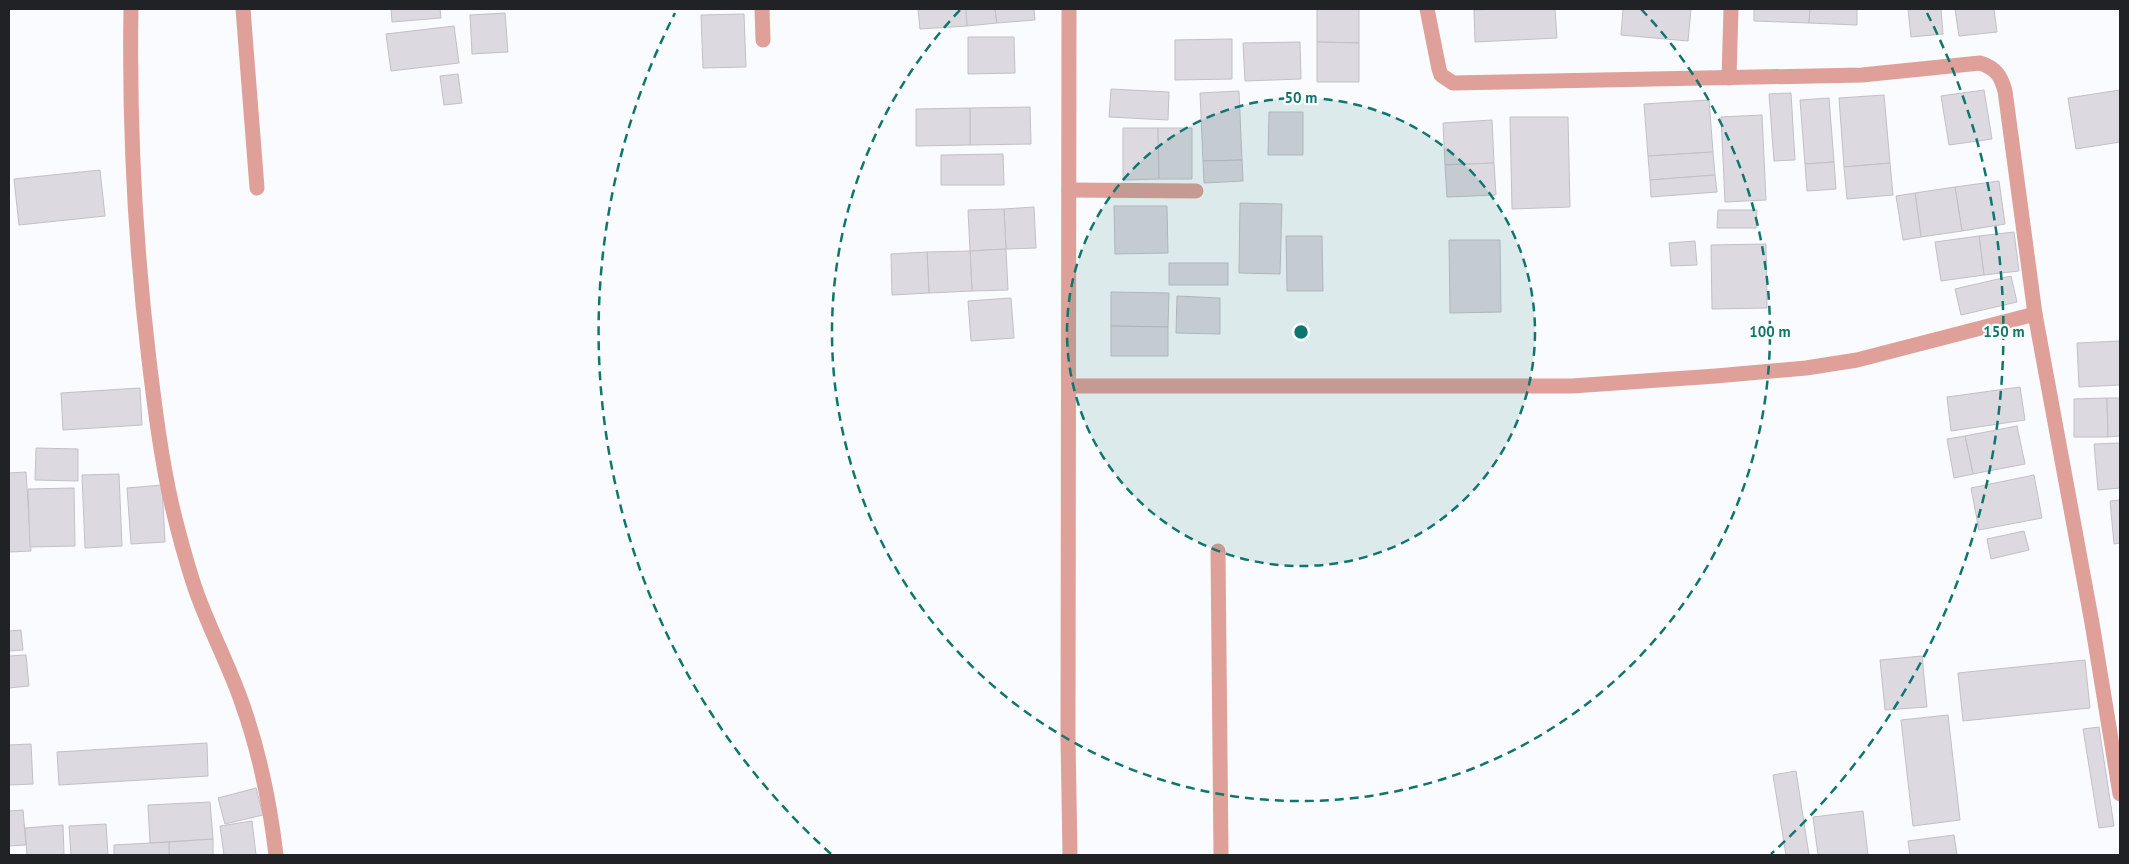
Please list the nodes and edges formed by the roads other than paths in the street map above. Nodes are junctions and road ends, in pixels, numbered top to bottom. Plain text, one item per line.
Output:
1 (131, 9) edge
2 (243, 9) edge
3 (762, 9) edge
4 (1069, 9) edge
5 (1428, 9) edge
6 (1731, 9) edge
7 (763, 40) dead end
8 (1729, 78) junction
9 (257, 188) dead end
10 (1069, 190) junction
11 (1196, 191) dead end
12 (2035, 314) junction
13 (1068, 386) junction
14 (1218, 551) dead end
15 (2120, 794) edge
16 (276, 855) edge
17 (1070, 855) edge
18 (1221, 855) edge

1 - 16 street
2 - 9 street
3 - 7 street
4 - 10 street
5 - 8 street
6 - 8 street
8 - 12 street
10 - 11 street
10 - 13 street
12 - 13 street
12 - 15 street
13 - 17 street
14 - 18 street

